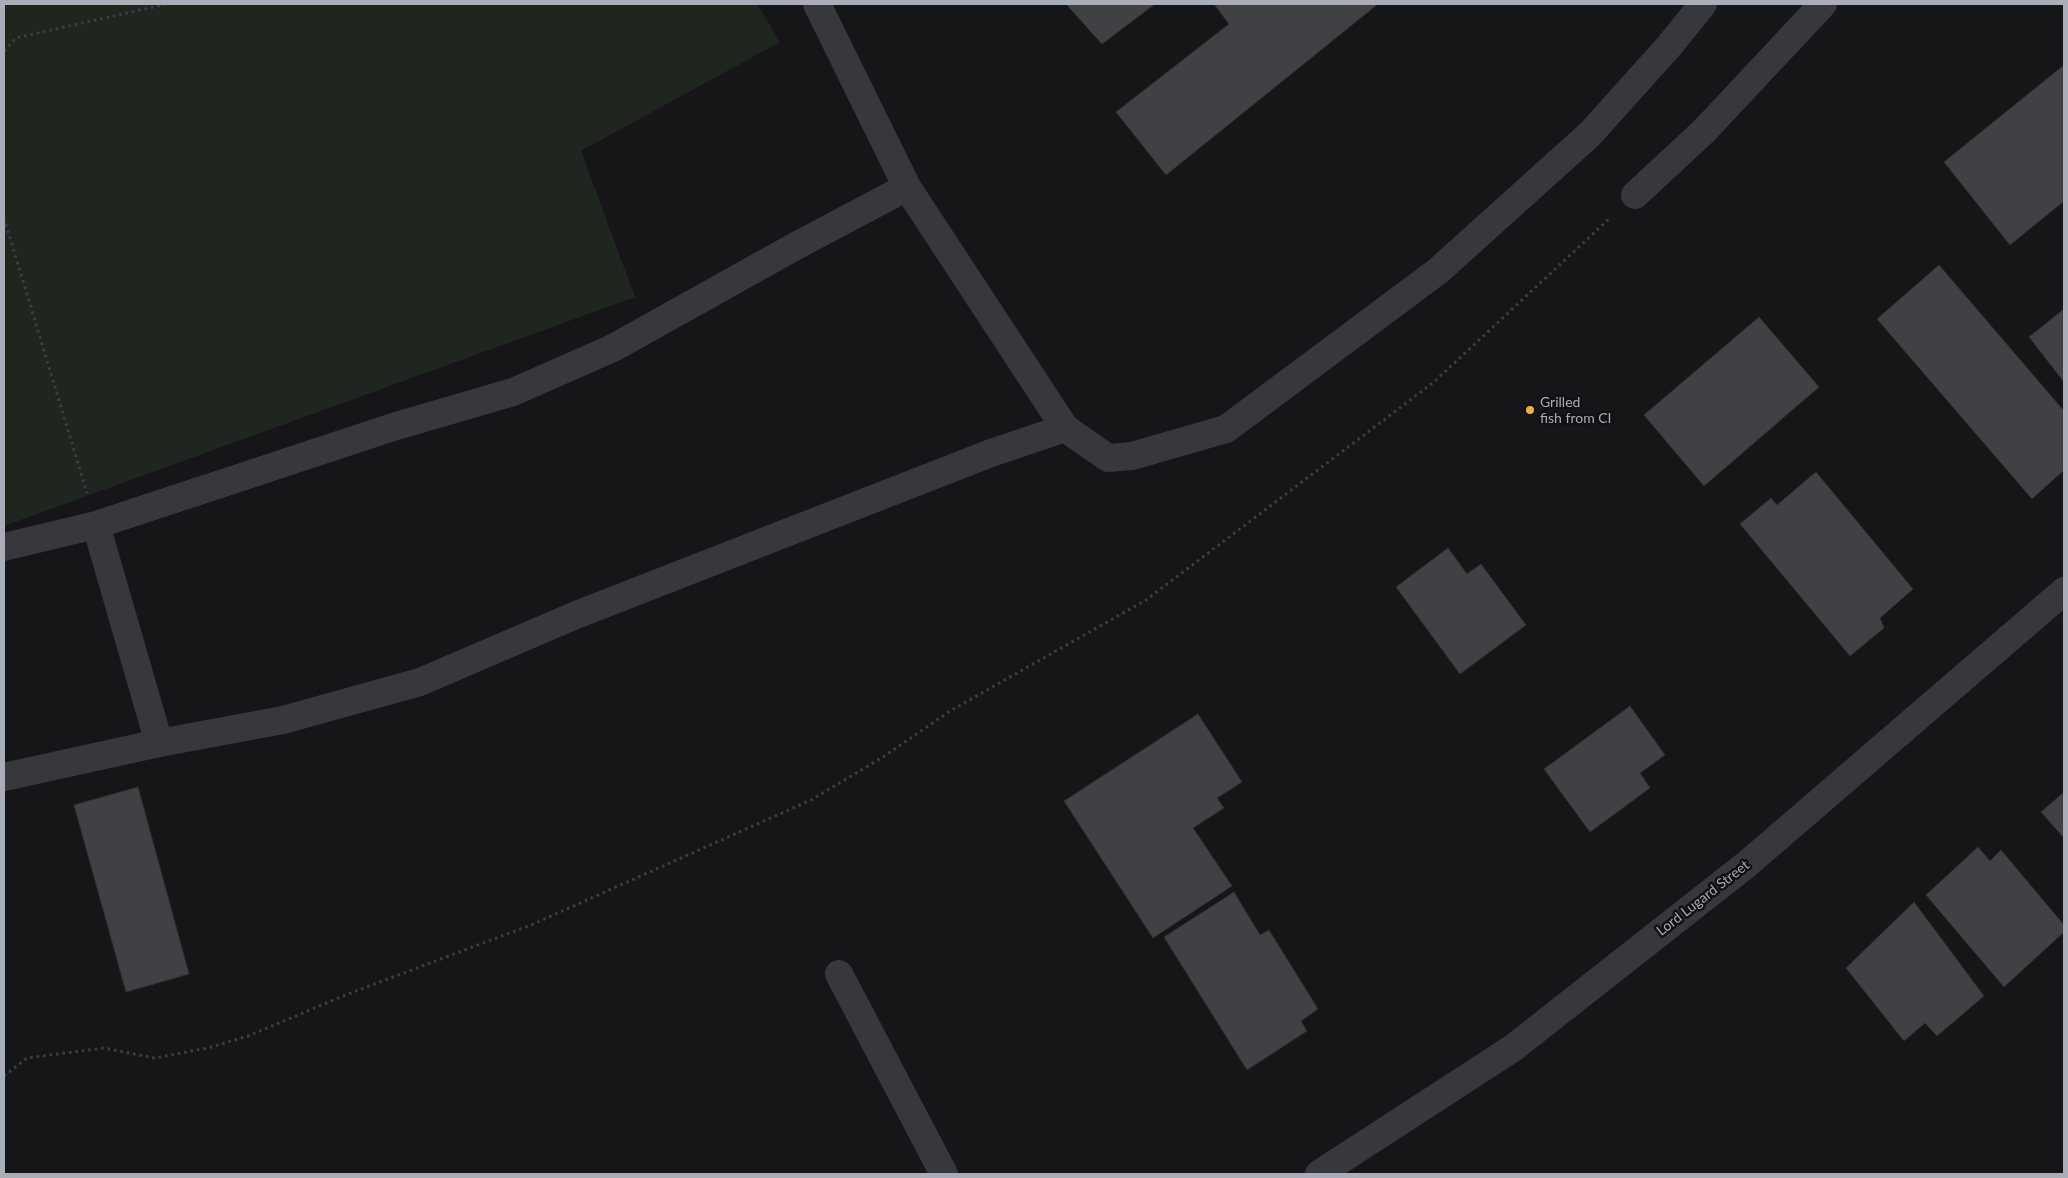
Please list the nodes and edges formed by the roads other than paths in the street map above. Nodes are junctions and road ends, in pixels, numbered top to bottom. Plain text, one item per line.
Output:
1 (816, 4) edge
2 (1703, 4) edge
3 (1823, 4) edge
4 (907, 187) junction
5 (1635, 195) road end
6 (1065, 428) junction
7 (96, 524) junction
8 (4, 546) edge
9 (2064, 591) edge
10 (159, 743) junction
11 (4, 777) edge
12 (839, 974) dead end
13 (944, 1174) edge
14 (1319, 1174) edge

1 - 4 street
2 - 6 street
3 - 5 street
4 - 6 street
4 - 7 street
6 - 10 street
7 - 8 street
7 - 10 street
9 - 14 street, Lord Lugard Street
10 - 11 street
12 - 13 street

